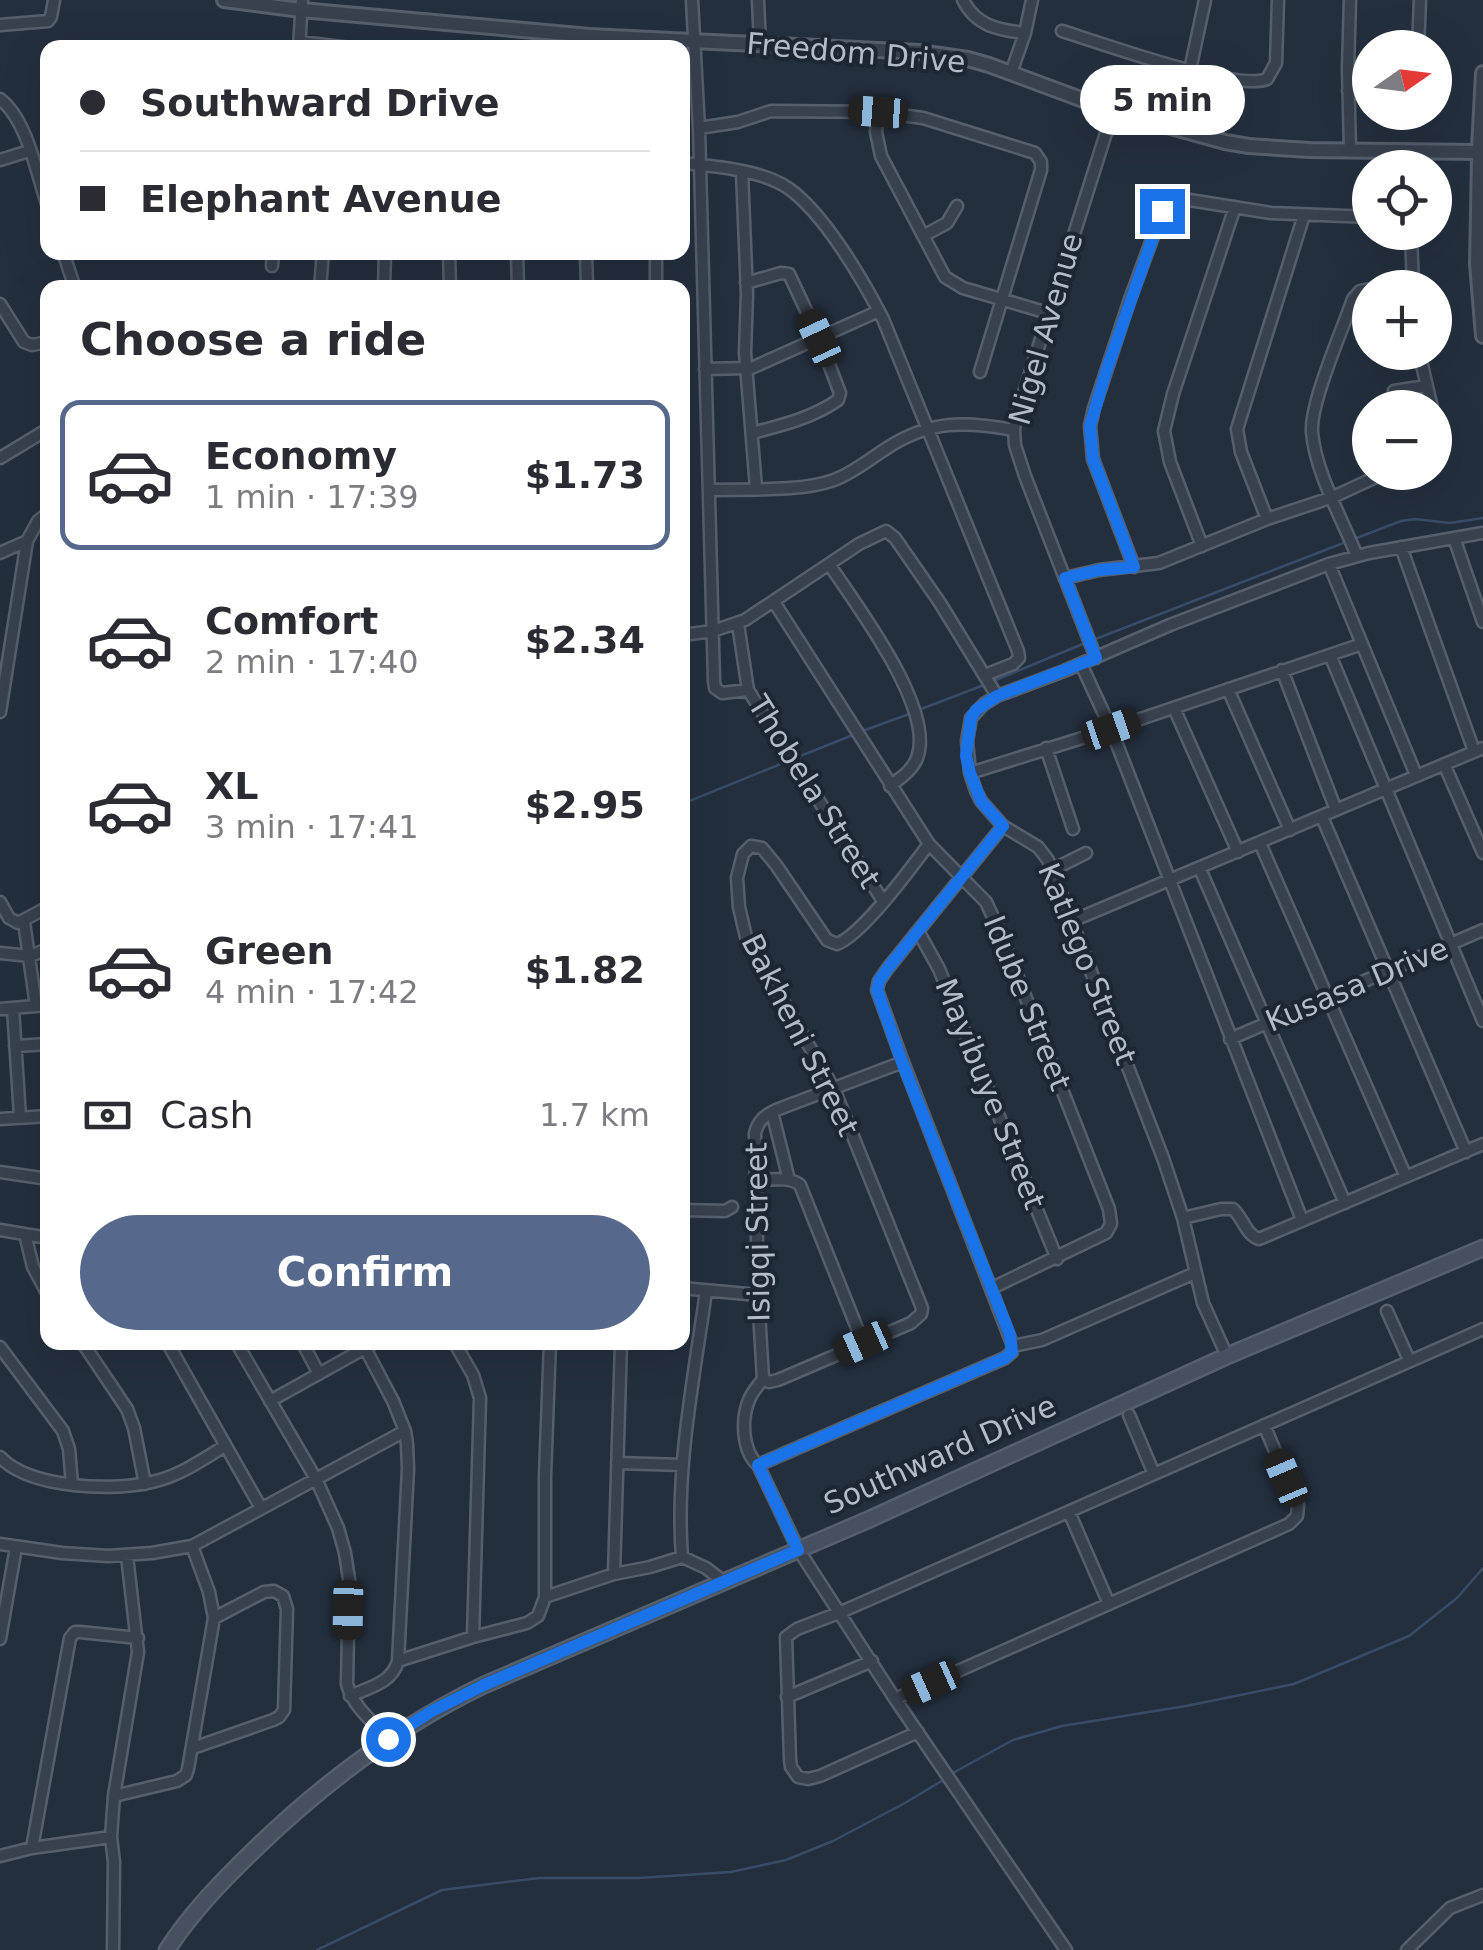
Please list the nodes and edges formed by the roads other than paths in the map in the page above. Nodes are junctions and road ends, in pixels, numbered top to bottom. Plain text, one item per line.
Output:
1 (54, 0) edge
2 (224, 0) edge
3 (692, 0) edge
4 (758, 0) edge
5 (963, 0) edge
6 (1032, 0) edge
7 (1204, 0) edge
8 (1278, 0) edge
9 (1350, 0) edge
10 (1420, 0) edge
11 (302, 5) edge
12 (0, 25) edge
13 (1419, 30) edge
14 (1062, 32) dead end
15 (1025, 33) junction
16 (300, 40) edge
17 (678, 40) edge
18 (690, 41) edge
19 (694, 41) junction
20 (760, 44) junction
21 (1190, 70) junction
22 (1011, 73) junction
23 (1483, 74) edge
24 (690, 85) edge
25 (697, 86) junction
26 (1352, 90) edge
27 (1348, 91) junction
28 (0, 99) edge
29 (1113, 111) junction
30 (878, 112) junction
31 (699, 128) junction
32 (1350, 150) junction
33 (29, 151) junction
34 (1480, 153) edge
35 (0, 160) edge
36 (690, 163) edge
37 (700, 164) junction
38 (742, 172) junction
39 (40, 183) edge
40 (957, 206) dead end
41 (1235, 207) junction
42 (1304, 215) junction
43 (1352, 216) edge
44 (923, 236) junction
45 (273, 260) edge
46 (272, 266) dead end
47 (746, 283) junction
48 (1000, 300) junction
49 (1352, 303) edge
50 (0, 304) edge
51 (879, 311) junction
52 (1048, 313) junction
53 (1483, 331) edge
54 (819, 338) junction
55 (40, 344) edge
56 (747, 369) junction
57 (705, 370) junction
58 (1423, 370) edge
59 (980, 372) dead end
60 (1426, 386) junction
61 (1405, 390) edge
62 (1427, 390) edge
63 (926, 428) junction
64 (1014, 430) junction
65 (40, 432) edge
66 (752, 432) junction
67 (2, 452) edge
68 (756, 488) junction
69 (1352, 488) edge
70 (710, 490) junction
71 (1333, 497) junction
72 (40, 519) edge
73 (1267, 519) junction
74 (1483, 533) edge
75 (1454, 538) junction
76 (27, 541) junction
77 (1202, 546) junction
78 (1401, 547) junction
79 (0, 553) edge
80 (1357, 556) junction
81 (829, 564) junction
82 (1329, 564) junction
83 (1134, 567) junction
84 (1065, 578) junction
85 (774, 602) junction
86 (1483, 622) edge
87 (738, 624) junction
88 (713, 631) junction
89 (690, 634) edge
90 (1362, 644) junction
91 (5, 650) edge
92 (1330, 654) junction
93 (1096, 658) junction
94 (1081, 664) junction
95 (1282, 670) junction
96 (985, 675) junction
97 (1228, 689) junction
98 (748, 690) junction
99 (997, 696) junction
100 (1174, 708) junction
101 (0, 712) edge
102 (1111, 729) junction
103 (1046, 748) junction
104 (1479, 749) edge
105 (1444, 764) junction
106 (970, 773) junction
107 (1416, 774) junction
108 (890, 786) junction
109 (1384, 788) junction
110 (1336, 810) junction
111 (1322, 816) junction
112 (1003, 826) junction
113 (1073, 829) dead end
114 (1290, 830) junction
115 (1260, 843) junction
116 (929, 844) junction
117 (1238, 852) junction
118 (1086, 853) dead end
119 (1483, 853) edge
120 (1200, 869) junction
121 (1052, 870) junction
122 (962, 877) junction
123 (1170, 882) junction
124 (883, 901) junction
125 (2, 908) edge
126 (40, 912) edge
127 (1072, 921) junction
128 (24, 922) junction
129 (1483, 930) edge
130 (918, 931) junction
131 (1450, 944) junction
132 (40, 952) edge
133 (0, 953) edge
134 (30, 956) junction
135 (1388, 972) junction
136 (40, 997) edge
137 (1327, 998) junction
138 (40, 1005) edge
139 (13, 1008) junction
140 (0, 1009) edge
141 (1483, 1021) edge
142 (1267, 1024) junction
143 (1230, 1039) junction
144 (40, 1044) edge
145 (14, 1046) junction
146 (902, 1062) junction
147 (834, 1089) junction
148 (772, 1112) junction
149 (40, 1116) edge
150 (20, 1117) junction
151 (0, 1119) edge
152 (1483, 1144) edge
153 (1466, 1152) junction
154 (0, 1172) edge
155 (1406, 1177) junction
156 (40, 1178) edge
157 (755, 1180) junction
158 (789, 1180) junction
159 (1345, 1203) junction
160 (732, 1206) dead end
161 (690, 1210) edge
162 (1183, 1218) junction
163 (1302, 1220) junction
164 (0, 1230) edge
165 (24, 1234) junction
166 (40, 1237) edge
167 (1483, 1248) edge
168 (1056, 1259) junction
169 (1195, 1273) junction
170 (40, 1280) edge
171 (992, 1288) junction
172 (690, 1289) edge
173 (706, 1290) junction
174 (758, 1295) junction
175 (1388, 1312) dead end
176 (1483, 1329) edge
177 (863, 1343) junction
178 (1013, 1346) junction
179 (0, 1347) edge
180 (88, 1350) edge
181 (171, 1350) edge
182 (241, 1350) edge
183 (306, 1350) edge
184 (363, 1350) edge
185 (372, 1350) edge
186 (459, 1350) edge
187 (550, 1350) edge
188 (620, 1350) edge
189 (1227, 1356) junction
190 (1409, 1360) junction
191 (319, 1374) junction
192 (763, 1379) junction
193 (270, 1401) junction
194 (1129, 1415) dead end
195 (1264, 1424) junction
196 (405, 1431) junction
197 (225, 1446) junction
198 (0, 1457) edge
199 (617, 1462) junction
200 (683, 1465) junction
201 (758, 1465) junction
202 (1154, 1474) junction
203 (316, 1478) junction
204 (72, 1484) junction
205 (145, 1484) junction
206 (262, 1508) junction
207 (1069, 1512) junction
208 (0, 1544) edge
209 (192, 1546) junction
210 (16, 1547) junction
211 (798, 1550) junction
212 (127, 1556) junction
213 (682, 1557) junction
214 (614, 1574) junction
215 (724, 1582) junction
216 (545, 1598) junction
217 (1108, 1604) junction
218 (841, 1612) junction
219 (214, 1618) junction
220 (2, 1619) edge
221 (473, 1636) junction
222 (138, 1638) junction
223 (0, 1639) edge
224 (398, 1661) junction
225 (872, 1661) junction
226 (350, 1696) junction
227 (787, 1696) junction
228 (895, 1699) junction
229 (918, 1732) junction
230 (388, 1739) junction
231 (193, 1748) junction
232 (114, 1796) junction
233 (110, 1837) junction
234 (32, 1848) junction
235 (0, 1856) edge
236 (1483, 1896) edge
237 (113, 1950) edge
238 (166, 1950) edge
239 (1066, 1950) edge
240 (1407, 1950) edge

1 - 12 street
2 - 11 street, Freedom Drive
3 - 19 street
4 - 20 street
5 - 15 street
6 - 15 street
7 - 21 street
8 - 21 street
9 - 27 street
10 - 13 street
11 - 16 street
11 - 17 street, Freedom Drive
14 - 21 street
15 - 22 street
18 - 19 street, Freedom Drive
19 - 20 street, Freedom Drive
19 - 25 street
20 - 22 street, Freedom Drive
22 - 29 street, Freedom Drive
23 - 34 street
24 - 25 street
25 - 31 street
26 - 27 street
27 - 32 street
28 - 33 street
29 - 32 street, Freedom Drive
29 - 52 street, Nigel Avenue
30 - 31 street
30 - 44 street
30 - 48 street
31 - 37 street
32 - 34 street, Freedom Drive
33 - 35 street
33 - 39 street
34 - 53 street
36 - 37 street
37 - 38 street
37 - 57 street
38 - 47 street
38 - 51 street
40 - 44 street
41 - 42 street
41 - 77 street
41 - 83 street
42 - 43 street
42 - 73 street
44 - 48 street
45 - 46 street
47 - 54 street
47 - 56 street
48 - 52 street
48 - 59 street
49 - 71 street
50 - 55 street
51 - 54 street
51 - 63 street
52 - 64 street, Nigel Avenue
54 - 56 street
54 - 66 street
56 - 57 street
56 - 66 street
57 - 70 street
58 - 60 street
60 - 61 street
60 - 62 street
63 - 64 street
63 - 68 street
63 - 96 street
64 - 84 street, Nigel Avenue
65 - 67 street
66 - 68 street
68 - 70 street
69 - 71 street
70 - 88 street
71 - 73 street
71 - 80 street
72 - 76 street
73 - 77 street
74 - 75 street
75 - 78 street
75 - 86 street
76 - 79 street
76 - 91 street
77 - 83 street
78 - 80 street
78 - 104 street
80 - 82 street
81 - 85 street
81 - 96 street
81 - 108 street
82 - 90 street
82 - 93 street
83 - 84 street
84 - 93 street, Nigel Avenue
85 - 87 street
85 - 108 street, Idube Street
87 - 88 street
87 - 98 street, Thobela Street
88 - 89 street
88 - 98 street
90 - 92 street
90 - 107 street
91 - 101 street
92 - 95 street
92 - 109 street
93 - 94 street
94 - 99 street
94 - 102 street
95 - 97 street
95 - 110 street
96 - 99 street
97 - 100 street
97 - 114 street
98 - 124 street, Thobela Street
99 - 106 street, Katlego Street
100 - 102 street
100 - 117 street
102 - 103 street
102 - 123 street
103 - 106 street
103 - 113 street
104 - 105 street
105 - 107 street
105 - 119 street
106 - 112 street, Katlego Street
107 - 109 street
108 - 116 street, Idube Street
109 - 110 street
109 - 131 street
110 - 111 street
111 - 114 street
111 - 135 street
112 - 121 street, Katlego Street
112 - 122 street
114 - 115 street
115 - 117 street
115 - 137 street
116 - 122 street, Idube Street
116 - 124 street, Bakheni Street
117 - 120 street
118 - 121 street
120 - 123 street
120 - 142 street
121 - 127 street, Katlego Street
122 - 130 street
122 - 168 street, Idube Street
123 - 127 street
123 - 143 street
124 - 147 street, Bakheni Street
125 - 128 street
126 - 128 street
127 - 162 street, Katlego Street
128 - 134 street
129 - 131 street, Kusasa Drive
130 - 146 street
130 - 168 street, Mayibuye Street
131 - 135 street, Kusasa Drive
131 - 141 street
132 - 134 street
133 - 134 street
134 - 136 street
135 - 137 street, Kusasa Drive
135 - 153 street
137 - 142 street, Kusasa Drive
137 - 155 street
138 - 139 street
139 - 140 street
139 - 145 street
142 - 143 street, Kusasa Drive
142 - 159 street
143 - 163 street
144 - 145 street
145 - 150 street
146 - 147 street, Isigqi Street
146 - 171 street
147 - 148 street, Isigqi Street
147 - 177 street, Bakheni Street
148 - 157 street, Isigqi Street
148 - 158 street
149 - 150 street
150 - 151 street
152 - 153 street
153 - 155 street
154 - 156 street
155 - 159 street
157 - 158 street
157 - 174 street, Isigqi Street
158 - 177 street
159 - 163 street
160 - 161 street
162 - 163 street
162 - 169 street, Katlego Street
164 - 165 street
165 - 166 street
165 - 170 street
167 - 189 main road, Southward Drive
168 - 171 street
169 - 178 street
169 - 189 street, Katlego Street
171 - 178 street
172 - 173 street
173 - 174 street
173 - 200 street
174 - 192 street, Isigqi Street
175 - 190 street
176 - 190 street
177 - 192 street, Bakheni Street
178 - 201 street
179 - 204 street
180 - 205 street
181 - 197 street
182 - 193 street
183 - 191 street
184 - 191 street
185 - 196 street
186 - 221 street
187 - 216 street
188 - 199 street
189 - 211 main road, Southward Drive
190 - 195 street
191 - 193 street
192 - 201 street
193 - 203 street
194 - 202 street
195 - 202 street
195 - 217 street
196 - 203 street
196 - 224 street
197 - 205 street
197 - 206 street
198 - 204 street
199 - 200 street
199 - 214 street
200 - 213 street
201 - 211 street
202 - 207 street
203 - 206 street
203 - 226 street
204 - 205 street
206 - 209 street
207 - 217 street
207 - 218 street
208 - 210 street
209 - 212 street
209 - 219 street
210 - 212 street
210 - 220 street
211 - 215 main road, Southward Drive
211 - 218 street
212 - 222 street
213 - 214 street
213 - 215 street
214 - 216 street
215 - 230 main road, Southward Drive
216 - 221 street
217 - 228 street
218 - 225 street
218 - 227 street
219 - 231 street
219 - 231 street
220 - 223 street
221 - 224 street
222 - 232 street
222 - 234 street
224 - 226 street
225 - 227 street
225 - 228 street
226 - 230 street
227 - 229 street
228 - 229 street
229 - 239 street
230 - 238 main road, Southward Drive
231 - 232 street
232 - 233 street
233 - 234 street
233 - 237 street
234 - 235 street
236 - 240 street

